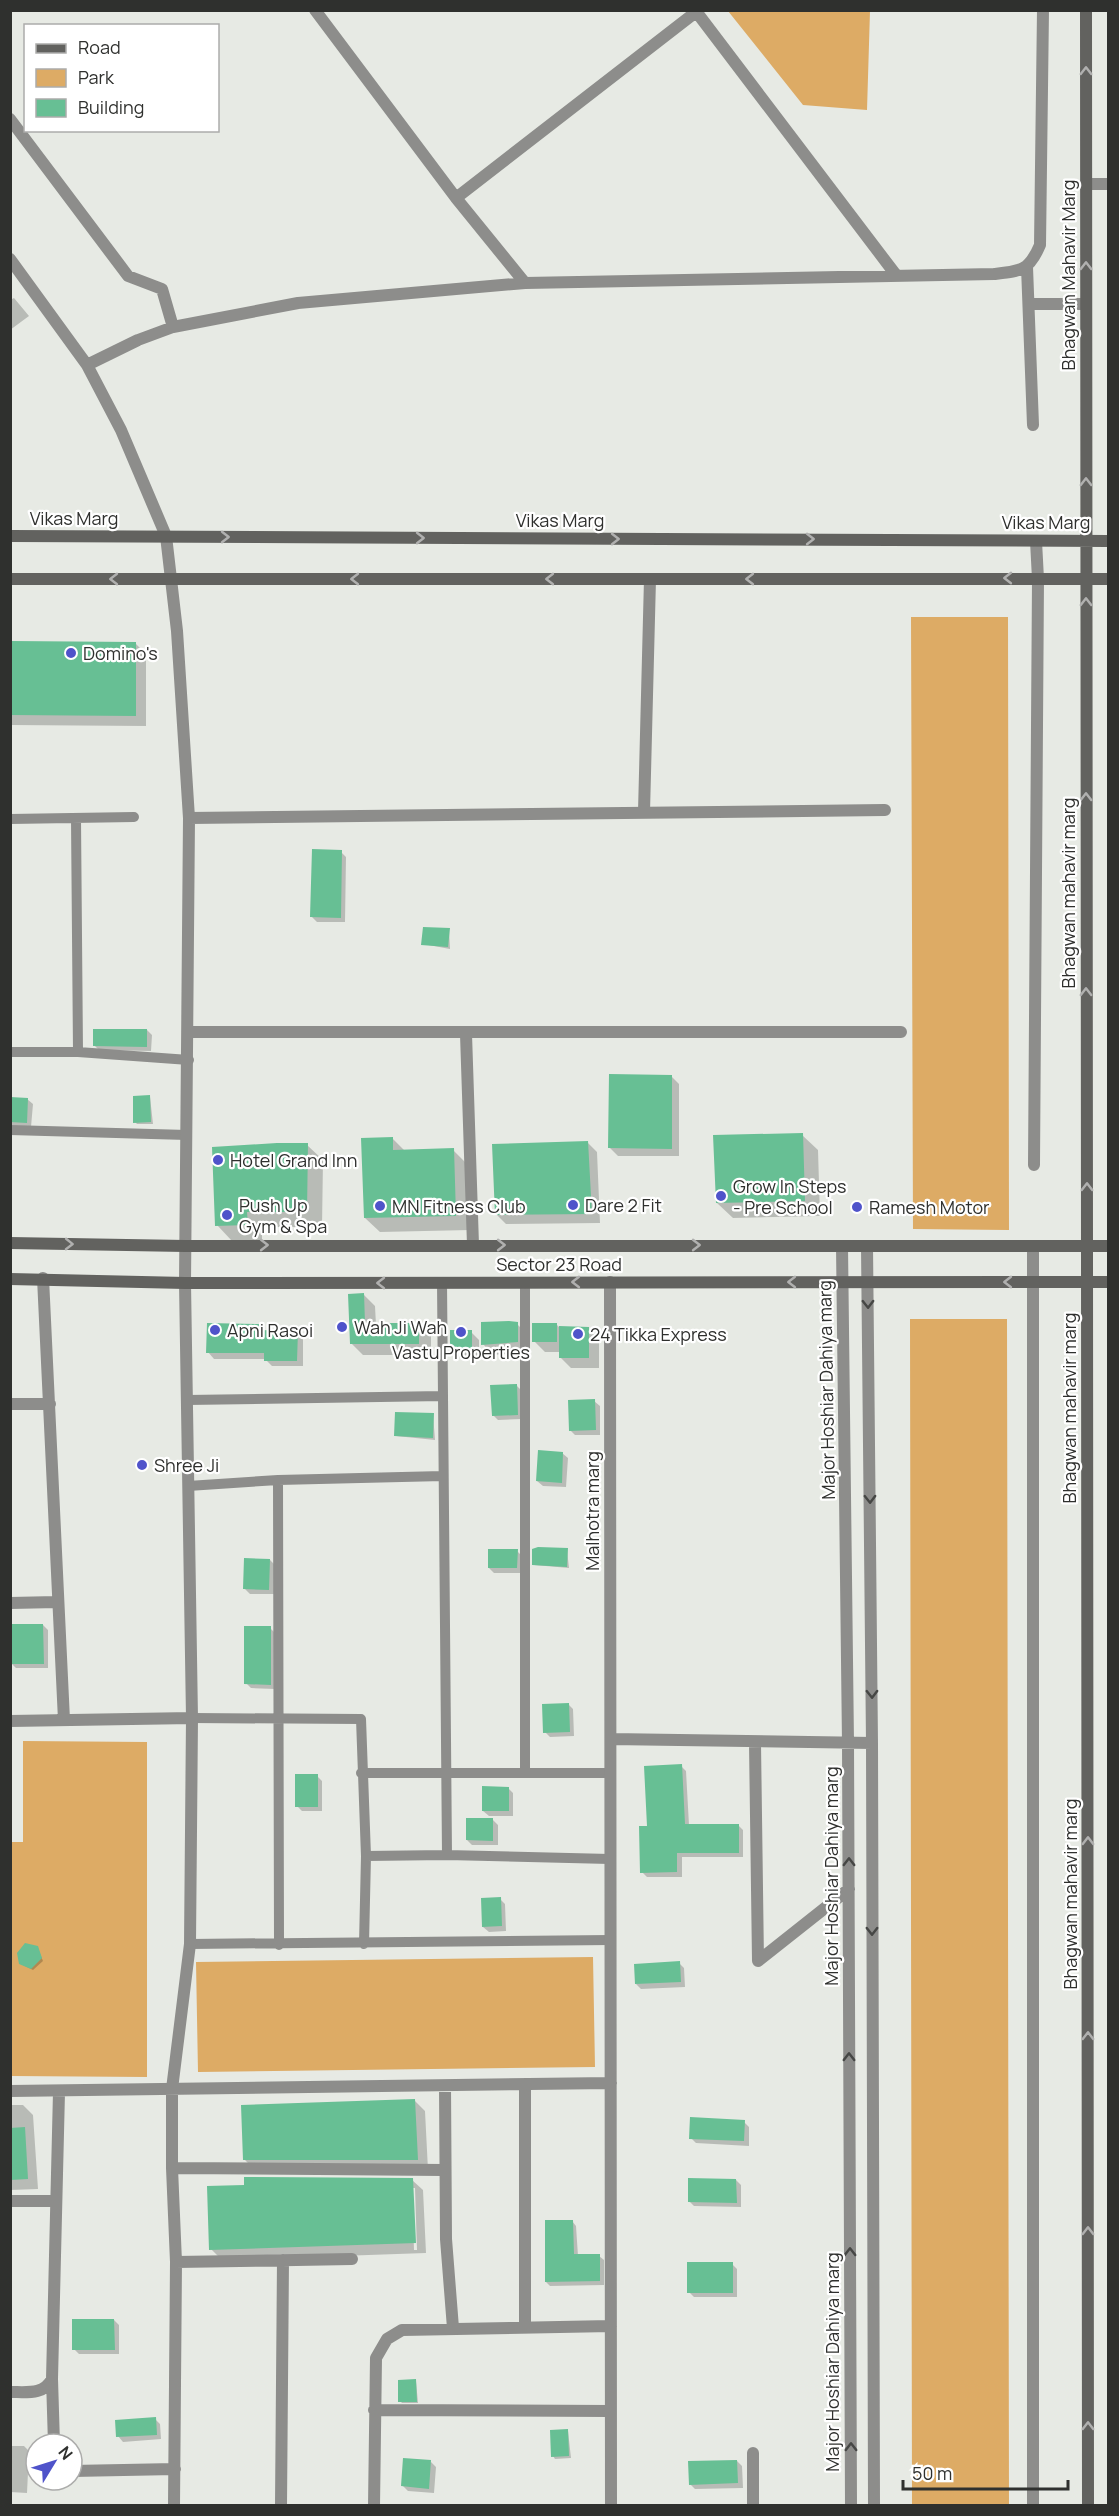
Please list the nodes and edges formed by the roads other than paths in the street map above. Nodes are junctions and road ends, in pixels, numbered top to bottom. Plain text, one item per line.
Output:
1 (315, 10) edge
2 (1043, 10) edge
3 (1086, 10) edge
4 (696, 11) edge
5 (10, 119) edge
6 (1086, 184) junction
7 (1108, 184) edge
8 (456, 198) junction
9 (10, 259) edge
10 (1027, 267) junction
11 (896, 275) junction
12 (525, 283) junction
13 (1029, 304) junction
14 (1086, 304) junction
15 (173, 327) junction
16 (87, 365) junction
17 (1033, 425) dead end
18 (10, 536) edge
19 (166, 536) junction
20 (1086, 540) junction
21 (1036, 541) junction
22 (1108, 541) edge
23 (10, 579) edge
24 (173, 579) junction
25 (650, 579) junction
26 (1038, 579) junction
27 (1086, 579) junction
28 (1108, 579) edge
29 (885, 810) dead end
30 (644, 812) junction
31 (134, 817) dead end
32 (189, 818) junction
33 (10, 819) edge
34 (75, 819) junction
35 (189, 1032) junction
36 (901, 1032) dead end
37 (466, 1034) junction
38 (10, 1052) edge
39 (78, 1052) junction
40 (189, 1059) junction
41 (10, 1130) edge
42 (186, 1136) junction
43 (1034, 1165) dead end
44 (10, 1243) edge
45 (473, 1245) junction
46 (1108, 1245) edge
47 (185, 1246) junction
48 (842, 1246) junction
49 (867, 1246) junction
50 (1033, 1246) junction
51 (1087, 1246) junction
52 (43, 1278) junction
53 (10, 1279) edge
54 (441, 1282) junction
55 (525, 1282) junction
56 (610, 1282) junction
57 (842, 1282) junction
58 (868, 1282) junction
59 (1033, 1282) junction
60 (1087, 1282) junction
61 (1108, 1282) edge
62 (185, 1283) junction
63 (443, 1396) junction
64 (187, 1400) junction
65 (10, 1404) edge
66 (50, 1404) junction
67 (443, 1476) junction
68 (278, 1480) junction
69 (188, 1486) junction
70 (57, 1602) junction
71 (10, 1603) edge
72 (192, 1718) junction
73 (64, 1720) junction
74 (278, 1720) junction
75 (10, 1721) edge
76 (611, 1740) junction
77 (755, 1743) junction
78 (848, 1743) junction
79 (872, 1743) junction
80 (361, 1773) junction
81 (447, 1773) junction
82 (525, 1773) junction
83 (609, 1773) junction
84 (447, 1855) junction
85 (366, 1856) junction
86 (610, 1859) junction
87 (849, 1889) junction
88 (610, 1940) junction
89 (190, 1944) junction
90 (364, 1944) junction
91 (279, 1945) junction
92 (611, 2083) junction
93 (525, 2084) junction
94 (445, 2086) junction
95 (172, 2089) junction
96 (10, 2091) edge
97 (58, 2092) junction
98 (172, 2168) junction
99 (444, 2170) junction
100 (10, 2201) edge
101 (55, 2201) junction
102 (352, 2259) dead end
103 (283, 2260) junction
104 (176, 2262) junction
105 (611, 2326) junction
106 (525, 2327) junction
107 (453, 2328) junction
108 (52, 2379) junction
109 (10, 2392) edge
110 (374, 2409) junction
111 (610, 2411) junction
112 (54, 2432) edge
113 (753, 2453) dead end
114 (174, 2469) junction
115 (84, 2471) edge
116 (174, 2505) edge
117 (281, 2505) edge
118 (374, 2505) edge
119 (611, 2505) edge
120 (753, 2505) edge
121 (851, 2505) edge
122 (873, 2505) edge
123 (1033, 2505) edge
124 (1088, 2505) edge

1 - 8 street
2 - 10 street
6 -> 3 street, Bhagwan Mahavir Marg
4 - 8 street
4 - 11 street
5 - 15 street
6 - 7 street
14 -> 6 street, Bhagwan Mahavir Marg
8 - 12 street
9 - 16 street
10 - 11 street
10 - 13 street
11 - 12 street
12 - 15 street
13 - 14 street
13 - 17 street
20 -> 14 street, Bhagwan Mahavir Marg
15 - 16 street
16 - 19 street
18 - 19 street, Vikas Marg
19 -> 21 street, Vikas Marg
19 - 24 street
20 - 21 street, Vikas Marg
20 - 22 street, Vikas Marg
20 - 27 street, Bhagwan mahavir marg
21 - 26 street
24 -> 23 street
25 -> 24 street
24 - 32 street
26 -> 25 street
25 - 30 street
26 - 27 street
26 - 43 street
27 - 28 street
51 -> 27 street, Bhagwan mahavir marg
29 - 30 street
30 - 32 street
31 - 34 lane
32 - 35 street
33 - 34 lane
34 - 39 lane
35 - 37 street
35 - 40 street
36 - 37 street
37 - 45 street
38 - 39 lane
39 - 40 lane
40 - 42 street
41 - 42 lane
42 - 47 street
44 -> 47 street, Sector 23 Road
47 -> 45 street, Sector 23 Road
45 -> 48 street, Sector 23 Road
46 - 51 street, Sector 23 Road
47 - 62 street
48 - 49 street, Sector 23 Road
48 - 57 street, Major Hoshiar Dahiya marg
49 - 50 street, Sector 23 Road
49 - 58 street
50 - 51 street, Sector 23 Road
50 - 59 street
51 - 60 street, Bhagwan mahavir marg
52 - 53 street, Sector 23 Road
52 - 62 street, Sector 23 Road
52 - 66 street
54 - 55 street, Sector 23 Road
54 -> 62 street, Sector 23 Road
54 - 63 lane
56 -> 55 street, Sector 23 Road
55 - 82 lane
57 -> 56 street, Sector 23 Road
56 - 76 street, Malhotra marg
57 - 58 street, Sector 23 Road
57 - 78 street, Major Hoshiar Dahiya marg
59 -> 58 street, Sector 23 Road
58 -> 79 street
59 - 60 street, Sector 23 Road
59 - 123 street
60 - 61 street, Sector 23 Road
124 -> 60 street, Bhagwan mahavir marg
62 - 64 street
63 - 64 lane
63 - 67 lane
64 - 69 street
65 - 66 street
66 - 70 street
67 - 68 lane
67 - 81 lane
68 - 69 lane
68 - 74 lane
69 - 72 street
70 - 71 street
70 - 73 street
72 - 73 street
72 - 74 lane
72 - 89 street
73 - 75 street
74 - 80 lane
74 - 91 lane
76 - 77 street
76 - 83 street, Malhotra marg
77 - 78 street
77 - 87 street
78 - 79 street
87 -> 78 street, Major Hoshiar Dahiya marg
79 -> 122 street
80 - 81 lane
80 - 85 lane
81 - 82 lane
81 - 84 lane
82 - 83 lane
83 - 86 street, Malhotra marg
84 - 85 lane
84 - 86 lane
85 - 90 lane
86 - 88 street, Malhotra marg
121 -> 87 street, Major Hoshiar Dahiya marg
88 - 90 lane
88 - 92 street, Malhotra marg
89 - 91 lane
89 - 95 street
90 - 91 lane
92 - 93 street
92 - 105 street, Malhotra marg
93 - 94 street
93 - 106 street
94 - 95 street
94 - 99 street
95 - 97 street
95 - 98 street
96 - 97 street
97 - 101 street
98 - 99 street
98 - 104 street
99 - 107 street
100 - 101 street
101 - 108 street
102 - 103 street
103 - 104 street
103 - 117 street
104 - 114 street
105 - 106 street
105 - 111 street, Malhotra marg
106 - 107 street
107 - 110 street
108 - 109 street
108 - 112 street
110 - 111 street
110 - 118 street
111 - 119 street, Malhotra marg
113 - 120 street
114 - 115 street
114 - 116 street

